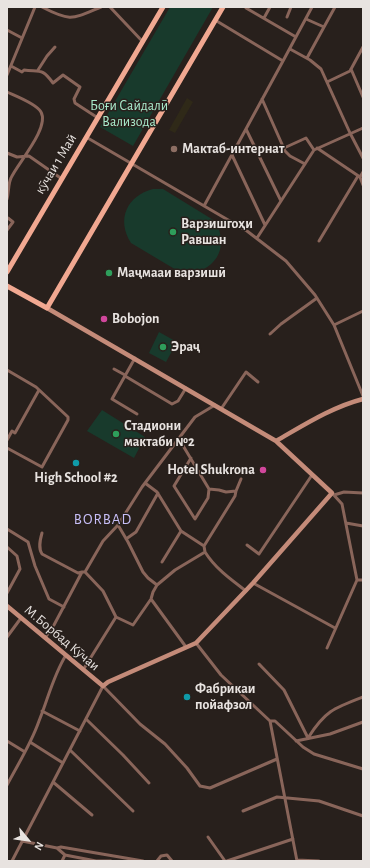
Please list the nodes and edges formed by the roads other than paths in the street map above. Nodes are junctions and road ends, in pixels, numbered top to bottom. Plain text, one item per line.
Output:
1 (35, 7) edge
2 (42, 7) edge
3 (101, 7) edge
4 (110, 7) edge
5 (163, 7) edge
6 (223, 7) edge
7 (270, 7) edge
8 (292, 7) edge
9 (312, 7) edge
10 (336, 7) edge
11 (246, 8) dead end
12 (286, 17) dead end
13 (264, 18) junction
14 (306, 19) junction
15 (215, 20) junction
16 (324, 27) junction
17 (7, 30) edge
18 (296, 37) junction
19 (22, 38) junction
20 (143, 42) junction
21 (55, 47) dead end
22 (363, 47) edge
23 (290, 48) junction
24 (307, 58) junction
25 (283, 61) junction
26 (11, 66) junction
27 (350, 69) junction
28 (38, 70) junction
29 (7, 75) edge
30 (327, 82) junction
31 (7, 92) edge
32 (363, 97) edge
33 (262, 99) junction
34 (98, 118) junction
35 (363, 128) edge
36 (246, 129) junction
37 (350, 133) junction
38 (86, 137) junction
39 (284, 148) junction
40 (317, 148) junction
41 (314, 150) junction
42 (7, 153) edge
43 (232, 155) junction
44 (26, 156) junction
45 (363, 158) edge
46 (132, 163) junction
47 (305, 164) junction
48 (363, 172) edge
49 (359, 177) junction
50 (62, 179) junction
51 (363, 185) edge
52 (7, 199) edge
53 (281, 201) junction
54 (204, 206) junction
55 (8, 218) dead end
56 (265, 225) junction
57 (7, 230) edge
58 (257, 238) junction
59 (319, 241) dead end
60 (7, 272) edge
61 (7, 286) edge
62 (317, 298) junction
63 (47, 308) junction
64 (363, 311) edge
65 (334, 325) junction
66 (270, 334) dead end
67 (135, 358) junction
68 (114, 369) dead end
69 (7, 370) edge
70 (125, 376) junction
71 (363, 381) edge
72 (258, 382) dead end
73 (358, 384) junction
74 (186, 388) junction
75 (39, 390) junction
76 (363, 397) edge
77 (215, 405) junction
78 (221, 409) junction
79 (137, 414) dead end
80 (179, 439) junction
81 (7, 440) edge
82 (276, 441) junction
83 (7, 448) edge
84 (190, 458) junction
85 (312, 475) junction
86 (241, 479) dead end
87 (145, 483) junction
88 (209, 489) junction
89 (236, 491) junction
90 (158, 493) junction
91 (363, 493) edge
92 (333, 494) junction
93 (346, 523) junction
94 (118, 525) junction
95 (363, 526) edge
96 (7, 529) edge
97 (180, 531) junction
98 (42, 533) dead end
99 (126, 538) junction
100 (247, 545) dead end
101 (204, 546) junction
102 (7, 547) edge
103 (40, 552) junction
104 (205, 552) junction
105 (32, 555) junction
106 (162, 562) dead end
107 (84, 572) junction
108 (357, 580) junction
109 (363, 580) edge
110 (253, 583) junction
111 (157, 584) junction
112 (246, 591) junction
113 (7, 593) edge
114 (151, 599) junction
115 (7, 606) edge
116 (64, 607) junction
117 (116, 617) junction
118 (21, 618) junction
119 (335, 628) junction
120 (7, 637) edge
121 (45, 638) junction
122 (196, 643) junction
123 (186, 647) junction
124 (327, 648) dead end
125 (66, 655) junction
126 (259, 664) dead end
127 (83, 670) junction
128 (103, 686) junction
129 (363, 697) edge
130 (42, 711) junction
131 (86, 719) junction
132 (270, 721) junction
133 (363, 722) edge
134 (80, 731) junction
135 (308, 738) junction
136 (7, 741) edge
137 (296, 741) junction
138 (30, 742) junction
139 (70, 750) junction
140 (25, 752) junction
141 (277, 759) junction
142 (63, 762) junction
143 (363, 769) edge
144 (53, 782) junction
145 (149, 783) dead end
146 (7, 785) edge
147 (285, 798) junction
148 (132, 811) dead end
149 (243, 811) dead end
150 (92, 815) dead end
151 (363, 816) edge
152 (208, 837) dead end
153 (293, 839) junction
154 (22, 841) junction
155 (57, 848) junction
156 (65, 855) junction
157 (12, 861) edge
158 (62, 861) edge
159 (111, 861) edge
160 (143, 861) edge
161 (156, 861) edge
162 (172, 861) edge
163 (226, 861) edge
164 (297, 861) edge
165 (319, 861) edge

1 - 19 street
2 - 3 street
4 - 20 street
5 - 20 main road, кӯчаи 1 Май
6 - 15 main road
7 - 13 street
8 - 12 street
9 - 14 street
10 - 16 street
11 - 13 street
13 - 18 street
14 - 16 street
14 - 18 street
15 - 25 street
15 - 46 main road
16 - 24 street
17 - 19 street
18 - 23 street
19 - 26 street
20 - 34 main road, кӯчаи 1 Май
21 - 28 street
22 - 27 street
23 - 24 street
23 - 25 street
24 - 30 street
25 - 33 street
26 - 28 street
26 - 29 street
27 - 30 street
27 - 32 street
28 - 34 street
30 - 37 street
31 - 44 street
33 - 36 street
33 - 39 street
34 - 38 main road, кӯчаи 1 Май
35 - 37 street
36 - 43 street
36 - 53 street
37 - 40 street
37 - 45 street
38 - 46 street
38 - 50 main road, кӯчаи 1 Май
39 - 41 street
39 - 47 street
40 - 41 street
40 - 49 street
41 - 47 street
42 - 44 street
43 - 54 street
43 - 56 street
44 - 50 street
44 - 52 street
46 - 54 street
46 - 63 main road
47 - 53 street
48 - 49 street
49 - 51 street
49 - 59 street
50 - 60 main road, кӯчаи 1 Май
53 - 56 street
54 - 58 street
55 - 57 street
56 - 58 street
58 - 62 street
61 - 63 main road
62 - 65 street
62 - 66 street
63 - 67 street
64 - 65 street
65 - 73 street
67 - 70 street
67 - 74 street
68 - 70 street
69 - 75 street
70 - 74 street
70 - 79 street
71 - 73 street
72 - 78 street
73 - 76 street
74 - 77 street
75 - 81 street
75 - 83 street
76 - 82 street
77 - 78 street
77 - 80 street
78 - 82 street
80 - 84 street
80 - 87 street
82 - 85 street
84 - 88 street
84 - 88 street
85 - 92 street
85 - 100 street
86 - 89 street
87 - 90 street
87 - 94 street
88 - 89 street
89 - 101 street
90 - 97 street
90 - 99 street
91 - 92 street
92 - 93 street
92 - 110 street
93 - 95 street
93 - 108 street
94 - 99 street
94 - 107 street
96 - 105 street
97 - 101 street
97 - 106 street
98 - 103 street
99 - 111 street
101 - 104 street
102 - 113 street
103 - 105 street
103 - 107 street
104 - 111 street
104 - 112 street
105 - 116 street
107 - 116 street
107 - 117 street
108 - 109 street
108 - 119 street
110 - 112 street
110 - 119 street
111 - 114 street
112 - 122 street
114 - 117 street
114 - 123 street
115 - 118 street, М.Борбад Кӯчаи
116 - 121 street
117 - 127 street
118 - 120 street
118 - 121 street, М.Борбад Кӯчаи
119 - 124 street
121 - 125 street, М.Борбад Кӯчаи
122 - 123 street
122 - 132 street
123 - 128 street
125 - 127 street, М.Борбад Кӯчаи
125 - 130 street
126 - 135 street
127 - 128 street, М.Борбад Кӯчаи
128 - 131 street
128 - 141 street
129 - 135 street
130 - 134 street
130 - 138 street
131 - 134 street
131 - 145 street
132 - 137 street
132 - 141 street
133 - 135 street
134 - 139 street
135 - 137 street
136 - 140 street
137 - 143 street
138 - 140 street
138 - 142 street
139 - 142 street
139 - 148 street
140 - 146 street
141 - 147 street
142 - 144 street
144 - 150 street
144 - 154 street
147 - 149 street
147 - 151 street
147 - 153 street
152 - 163 street
153 - 163 street
153 - 164 street
154 - 155 street
154 - 157 street
155 - 156 street
155 - 160 street
156 - 158 street
156 - 159 street
161 - 162 street
164 - 165 street

